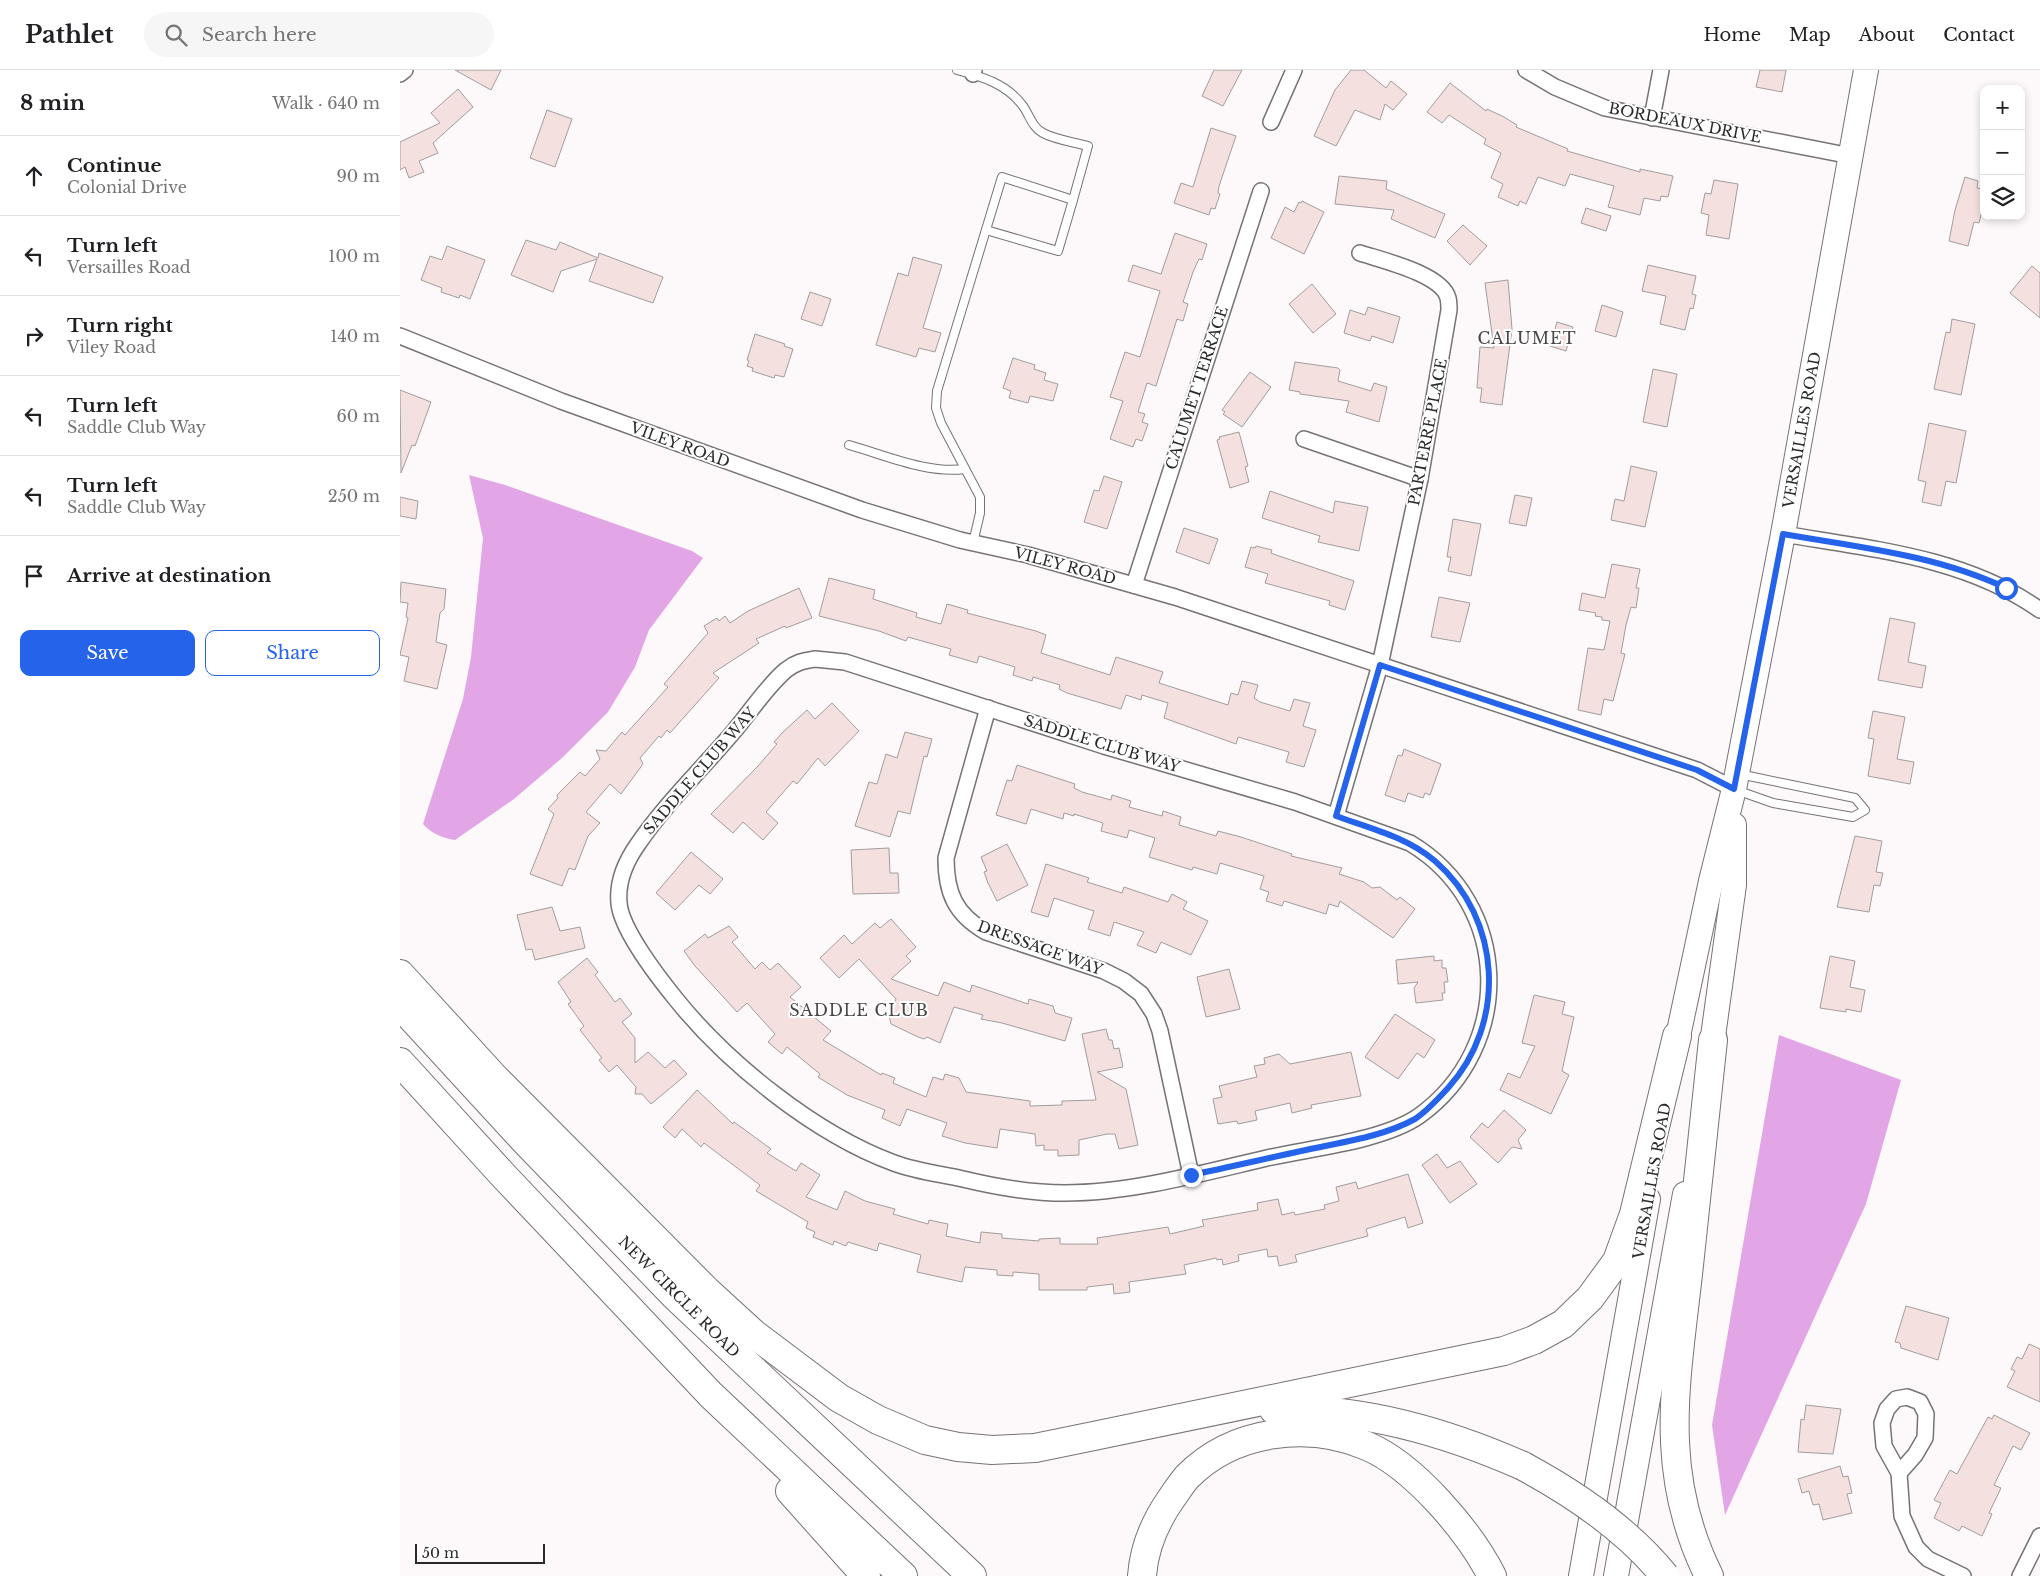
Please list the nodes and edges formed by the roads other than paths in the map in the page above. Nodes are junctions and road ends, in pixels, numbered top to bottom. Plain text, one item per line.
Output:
1 (405, 70) edge
2 (957, 70) edge
3 (1294, 70) edge
4 (1526, 70) edge
5 (1661, 70) edge
6 (1866, 70) edge
7 (974, 72) edge
8 (400, 74) edge
9 (1652, 118) junction
10 (1270, 122) dead end
11 (1851, 156) junction
12 (1261, 191) dead end
13 (1072, 200) junction
14 (986, 230) junction
15 (1360, 253) dead end
16 (400, 336) edge
17 (1304, 439) dead end
18 (849, 445) dead end
19 (965, 469) junction
20 (1420, 479) junction
21 (1783, 534) junction
22 (973, 543) junction
23 (1134, 585) junction
24 (2040, 610) edge
25 (1380, 665) junction
26 (988, 708) junction
27 (1735, 781) junction
28 (1336, 816) junction
29 (400, 974) edge
30 (400, 1005) edge
31 (1677, 1036) junction
32 (1713, 1040) junction
33 (400, 1062) edge
34 (1191, 1175) junction
35 (712, 1395) junction
36 (1205, 1413) junction
37 (1899, 1473) junction
38 (2040, 1536) edge
39 (866, 1576) edge
40 (903, 1576) edge
41 (972, 1576) edge
42 (1142, 1576) edge
43 (1492, 1576) edge
44 (1581, 1576) edge
45 (1616, 1576) edge
46 (1665, 1576) edge
47 (1709, 1576) edge
48 (1963, 1576) edge
49 (2020, 1576) edge

1 - 8 street
2 - 7 lane
3 - 10 street
4 - 9 street, BORDEAUX DRIVE
5 - 9 street
6 - 11 main road, VERSAILLES ROAD
7 - 13 lane
9 - 11 street, BORDEAUX DRIVE
11 - 21 main road, VERSAILLES ROAD
12 - 23 street, CALUMET TERRACE
13 - 14 lane
13 - 14 lane
14 - 19 lane
15 - 20 street, PARTERRE PLACE
16 - 22 street, VILEY ROAD
17 - 20 street
18 - 19 lane
19 - 22 lane
20 - 25 street, PARTERRE PLACE
21 - 24 street
21 - 27 main road, VERSAILLES ROAD
22 - 23 street, VILEY ROAD
23 - 25 street, VILEY ROAD
25 - 27 street, VILEY ROAD
25 - 28 street
26 - 28 street, SADDLE CLUB WAY
26 - 34 street, DRESSAGE WAY
26 - 34 street, SADDLE CLUB WAY
27 - 27 lane
27 - 31 main road, VERSAILLES ROAD
27 - 32 main road, VERSAILLES ROAD
28 - 34 street, SADDLE CLUB WAY
29 - 36 highway
30 - 41 highway, NEW CIRCLE ROAD
31 - 36 highway
31 - 44 main road, VERSAILLES ROAD
32 - 45 main road, VERSAILLES ROAD
32 - 47 highway
33 - 35 highway
35 - 39 highway
35 - 40 highway
36 - 46 highway, bridge
37 - 37 street
37 - 48 street
38 - 49 street
42 - 43 highway

